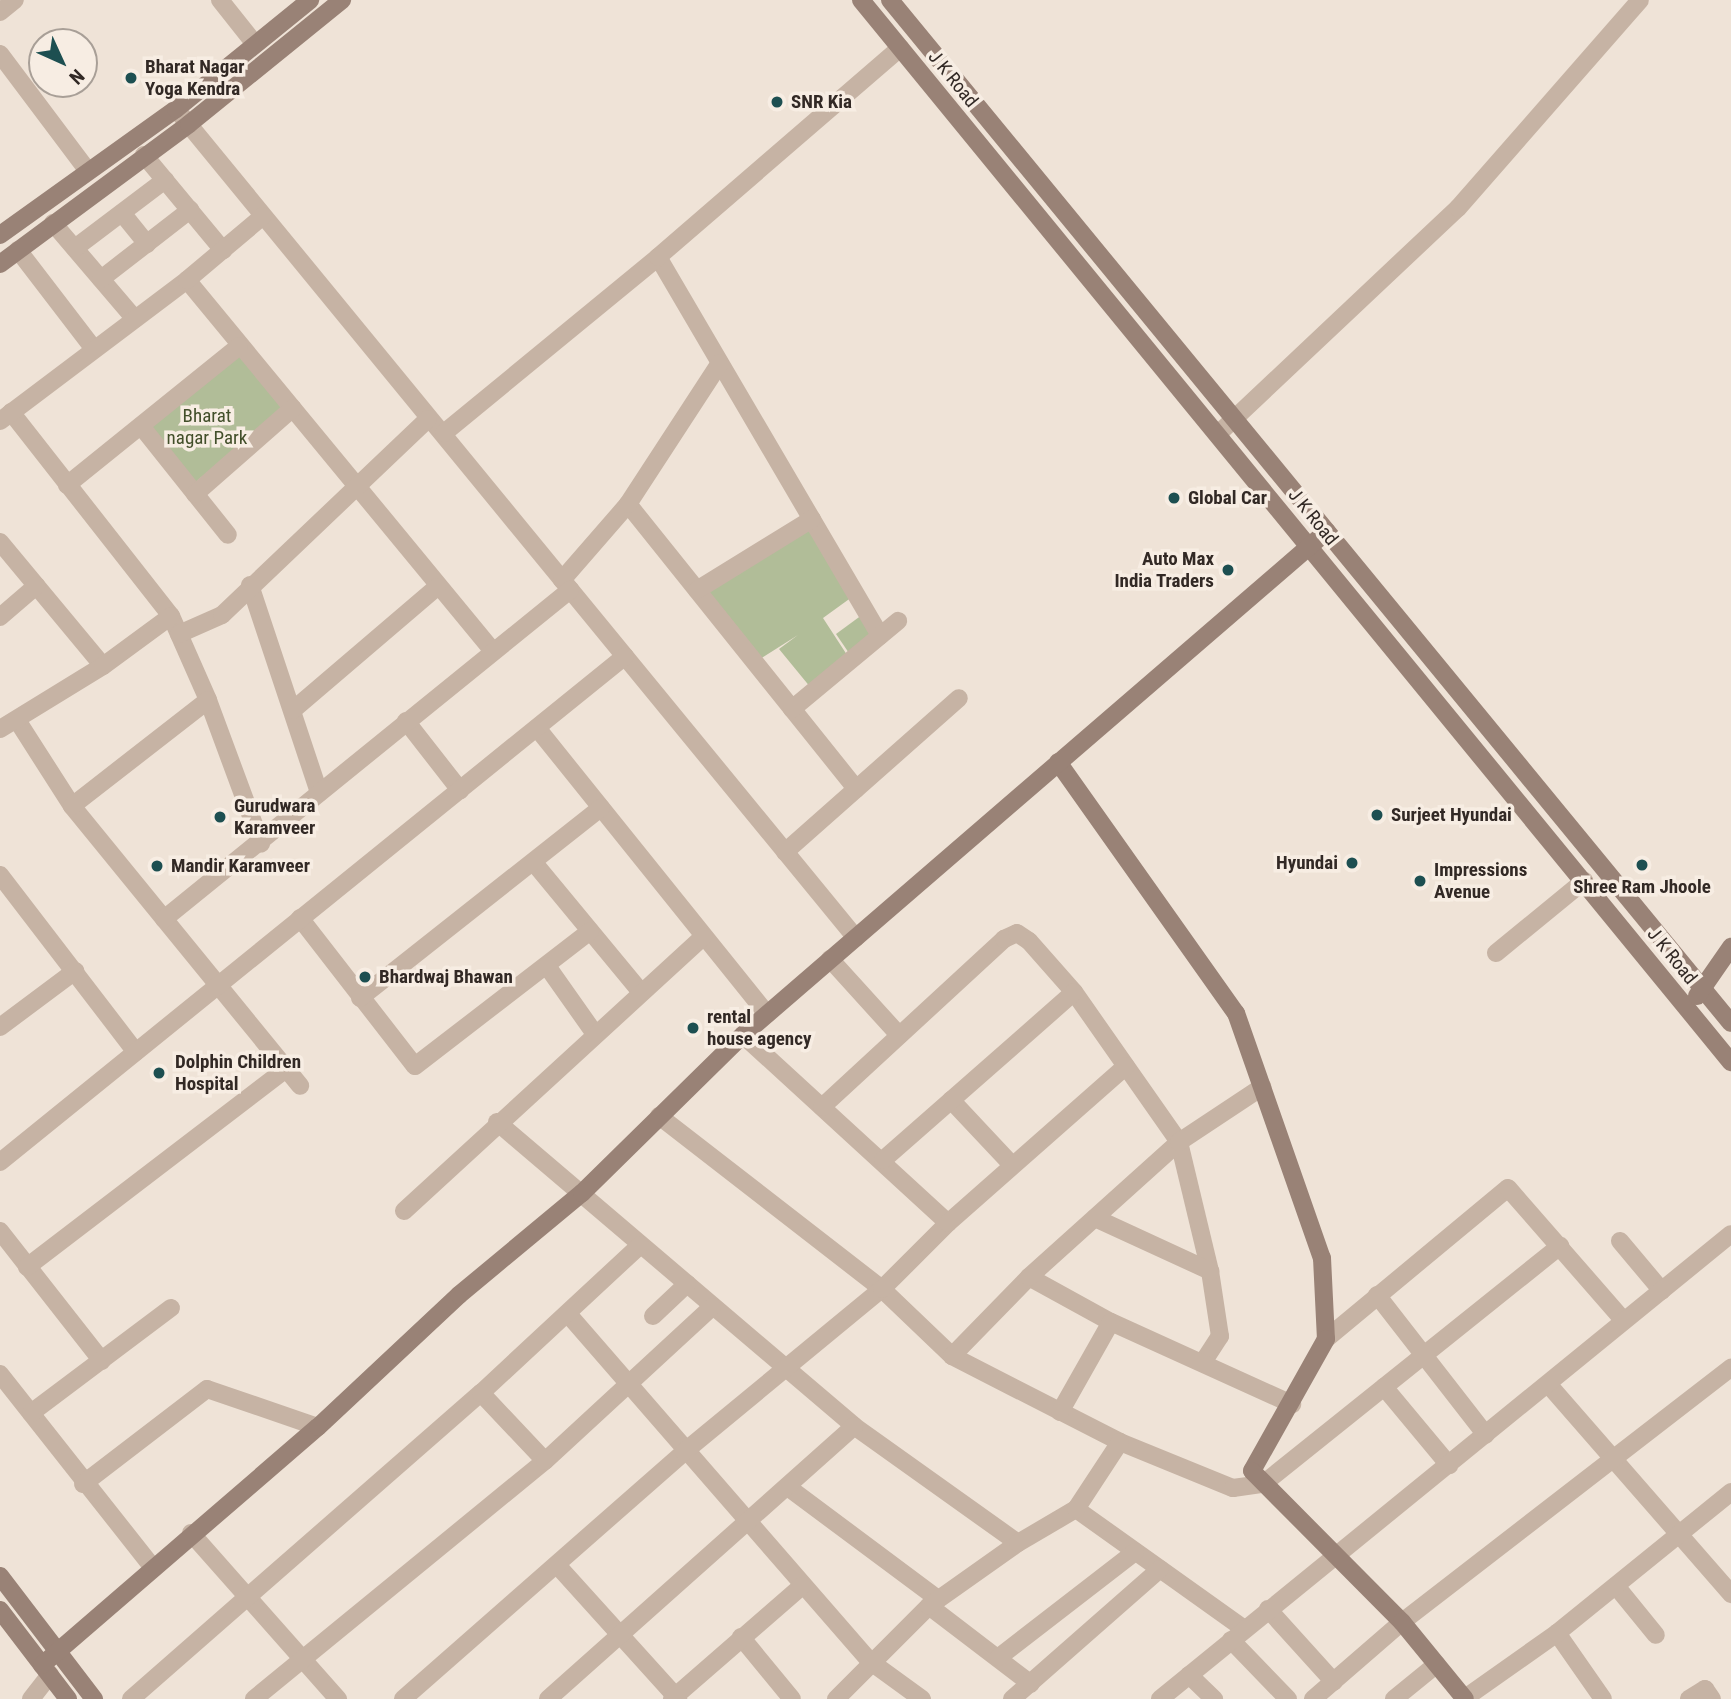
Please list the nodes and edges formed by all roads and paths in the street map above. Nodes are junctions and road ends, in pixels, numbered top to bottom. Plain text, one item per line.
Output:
1 (15, 0) edge
2 (220, 0) edge
3 (310, 0) edge
4 (342, 0) edge
5 (861, 0) edge
6 (890, 0) edge
7 (1640, 0) edge
8 (0, 12) edge
9 (906, 19) junction
10 (895, 41) junction
11 (255, 44) junction
12 (0, 54) edge
13 (6, 74) edge
14 (176, 108) junction
15 (189, 124) junction
16 (144, 155) junction
17 (86, 170) junction
18 (165, 180) junction
19 (190, 210) junction
20 (122, 213) junction
21 (263, 216) junction
22 (53, 223) junction
23 (0, 235) edge
24 (148, 244) junction
25 (75, 248) junction
26 (18, 250) junction
27 (223, 250) junction
28 (658, 257) junction
29 (0, 264) edge
30 (101, 279) junction
31 (187, 280) junction
32 (135, 319) junction
33 (239, 346) junction
34 (94, 349) junction
35 (720, 363) junction
36 (293, 408) junction
37 (6, 416) edge
38 (1234, 418) junction
39 (428, 419) junction
40 (141, 426) junction
41 (444, 433) junction
42 (1217, 434) junction
43 (359, 484) junction
44 (67, 485) junction
45 (195, 494) junction
46 (628, 504) junction
47 (812, 519) junction
48 (1327, 531) junction
49 (229, 535) dead end
50 (0, 541) edge
51 (1309, 545) junction
52 (250, 585) junction
53 (566, 585) junction
54 (36, 586) junction
55 (437, 587) junction
56 (697, 590) junction
57 (171, 616) junction
58 (0, 617) edge
59 (898, 621) dead end
60 (179, 634) junction
61 (880, 636) junction
62 (492, 650) junction
63 (625, 656) junction
64 (103, 666) junction
65 (959, 698) dead end
66 (208, 701) junction
67 (792, 709) junction
68 (293, 710) junction
69 (17, 720) junction
70 (406, 721) junction
71 (537, 728) junction
72 (0, 729) edge
73 (1058, 762) junction
74 (856, 789) junction
75 (460, 790) junction
76 (319, 793) junction
77 (72, 806) junction
78 (601, 808) junction
79 (261, 843) junction
80 (785, 852) junction
81 (535, 864) junction
82 (0, 875) edge
83 (1584, 881) junction
84 (300, 918) junction
85 (163, 919) junction
86 (590, 930) junction
87 (703, 937) junction
88 (856, 938) junction
89 (1731, 947) edge
90 (1496, 953) dead end
91 (830, 959) junction
92 (547, 966) junction
93 (75, 971) junction
94 (218, 984) junction
95 (1704, 989) junction
96 (641, 992) junction
97 (1074, 992) junction
98 (360, 998) junction
99 (1687, 1008) junction
100 (767, 1014) junction
101 (1731, 1023) edge
102 (0, 1027) edge
103 (595, 1034) junction
104 (743, 1035) junction
105 (899, 1035) junction
106 (136, 1052) junction
107 (1731, 1062) edge
108 (1126, 1066) junction
109 (287, 1068) junction
110 (300, 1086) dead end
111 (1262, 1087) junction
112 (951, 1100) junction
113 (822, 1107) junction
114 (659, 1116) junction
115 (497, 1122) junction
116 (1179, 1142) junction
117 (883, 1160) junction
118 (0, 1163) edge
119 (1012, 1165) junction
120 (582, 1194) junction
121 (404, 1211) dead end
122 (1095, 1217) junction
123 (948, 1223) junction
124 (0, 1231) edge
125 (1731, 1234) edge
126 (1620, 1241) dead end
127 (640, 1245) junction
128 (1560, 1246) junction
129 (27, 1267) junction
130 (1210, 1271) junction
131 (1030, 1277) junction
132 (687, 1284) junction
133 (882, 1289) junction
134 (1662, 1291) junction
135 (1377, 1296) junction
136 (712, 1307) junction
137 (171, 1308) dead end
138 (568, 1314) junction
139 (653, 1316) dead end
140 (1625, 1321) junction
141 (1111, 1322) junction
142 (1326, 1339) junction
143 (952, 1356) junction
144 (1423, 1356) junction
145 (102, 1361) junction
146 (1203, 1362) junction
147 (782, 1367) junction
148 (1731, 1368) edge
149 (0, 1374) edge
150 (1548, 1384) junction
151 (628, 1387) junction
152 (1384, 1387) junction
153 (481, 1394) junction
154 (1292, 1404) junction
155 (1060, 1412) junction
156 (31, 1413) junction
157 (854, 1426) junction
158 (318, 1427) junction
159 (1486, 1435) junction
160 (1120, 1442) junction
161 (684, 1452) junction
162 (545, 1461) junction
163 (1615, 1462) junction
164 (1449, 1465) junction
165 (83, 1484) junction
166 (1264, 1484) junction
167 (789, 1488) junction
168 (1731, 1492) edge
169 (1076, 1509) junction
170 (746, 1522) junction
171 (191, 1533) junction
172 (1679, 1535) junction
173 (1018, 1543) junction
174 (1135, 1552) junction
175 (1332, 1555) junction
176 (557, 1565) junction
177 (153, 1568) junction
178 (1160, 1569) junction
179 (0, 1576) edge
180 (802, 1586) junction
181 (1616, 1586) junction
182 (246, 1594) junction
183 (1731, 1594) edge
184 (934, 1602) junction
185 (1268, 1609) junction
186 (0, 1610) edge
187 (1402, 1622) junction
188 (1557, 1633) junction
189 (618, 1634) junction
190 (1237, 1635) junction
191 (1656, 1635) dead end
192 (741, 1637) junction
193 (57, 1650) junction
194 (302, 1657) junction
195 (999, 1657) junction
196 (871, 1662) junction
197 (1437, 1664) junction
198 (46, 1670) junction
199 (1189, 1675) junction
200 (1334, 1682) junction
201 (1031, 1684) junction
202 (675, 1698) edge
203 (1396, 1698) edge
204 (1465, 1698) edge
205 (31, 1699) edge
206 (68, 1699) edge
207 (94, 1699) edge
208 (131, 1699) edge
209 (254, 1699) edge
210 (338, 1699) edge
211 (403, 1699) edge
212 (548, 1699) edge
213 (792, 1699) edge
214 (836, 1699) edge
215 (922, 1699) edge
216 (1012, 1699) edge
217 (1160, 1699) edge
218 (1214, 1699) edge
219 (1288, 1699) edge
220 (1313, 1699) edge
221 (1602, 1699) edge
222 (1689, 1699) edge
223 (1712, 1699) edge

1 - 8 street
2 - 11 street
3 - 11 street
4 - 15 street
5 - 10 street, J K Road
6 - 9 street, J K Road
7 - 38 street
9 - 10 street
9 - 38 street, J K Road
10 - 28 street
10 - 42 street, J K Road
11 - 14 street
12 - 13 street
13 - 17 street
14 - 15 street
14 - 17 street
15 - 16 street
15 - 21 street
16 - 18 street
16 - 22 street
17 - 23 street
18 - 19 street
18 - 20 street
19 - 24 street
19 - 27 street
20 - 24 street
20 - 25 street
21 - 27 street
21 - 39 street
22 - 25 street
22 - 26 street
24 - 30 street
25 - 30 street
26 - 29 street
26 - 34 street
27 - 31 street
28 - 35 street
28 - 41 street
30 - 32 street
31 - 32 street
31 - 33 street
32 - 34 street
33 - 36 street
33 - 40 street
34 - 37 street
35 - 46 street
35 - 47 street
36 - 43 street
36 - 45 street
37 - 44 street
38 - 42 street
38 - 48 street, J K Road
39 - 41 street
39 - 43 street
40 - 44 street
40 - 45 street
41 - 53 street
42 - 51 street, J K Road
43 - 52 street
43 - 55 street
44 - 57 street
45 - 49 street
46 - 53 street
46 - 56 street
47 - 56 street
47 - 61 street
48 - 51 street
48 - 95 street, J K Road
50 - 54 street
51 - 73 street
51 - 83 street, J K Road
52 - 60 street
52 - 68 street
53 - 62 street
53 - 63 street
54 - 58 street
54 - 64 street
55 - 62 street
55 - 68 street
56 - 67 street
57 - 60 street
57 - 64 street
59 - 61 street
60 - 66 street
61 - 67 street
62 - 70 street
63 - 71 street
63 - 80 street
64 - 69 street
65 - 74 street
66 - 77 street
66 - 79 street
67 - 74 street
68 - 76 street
69 - 72 street
69 - 77 street
70 - 75 street
70 - 76 street
71 - 75 street
71 - 78 street
73 - 88 street
73 - 111 street
74 - 80 street
75 - 84 street
76 - 79 street
77 - 85 street
78 - 81 street
78 - 87 street
79 - 85 street
80 - 88 street
81 - 86 street
81 - 98 street
82 - 93 street
83 - 90 street
83 - 99 street, J K Road
84 - 94 street
84 - 98 street
85 - 94 street
86 - 92 street
86 - 96 street
87 - 96 street
87 - 100 street
88 - 91 street
89 - 95 street
91 - 100 street
91 - 105 street
92 - 98 street
92 - 103 street
93 - 102 street
93 - 106 street
94 - 106 street
94 - 109 street
95 - 99 street
95 - 101 street, J K Road
96 - 103 street
97 - 105 street
97 - 108 street
97 - 112 street
99 - 107 street, J K Road
100 - 104 street
103 - 115 street
104 - 113 street
104 - 114 street
105 - 113 street
106 - 118 street
108 - 116 street
108 - 119 street
109 - 110 street
109 - 129 street
111 - 116 street
111 - 142 street
112 - 117 street
112 - 119 street
113 - 117 street
114 - 120 street
114 - 133 street
115 - 120 street
115 - 121 street
116 - 122 street
116 - 130 street
117 - 123 street
119 - 123 street
120 - 127 street
120 - 158 street
122 - 130 street
122 - 131 street
123 - 133 street
124 - 129 street
125 - 134 street
126 - 134 street
127 - 132 street
127 - 138 street
128 - 135 street
128 - 140 street
128 - 144 street
129 - 145 street
130 - 146 street
131 - 141 street
131 - 143 street
132 - 136 street
132 - 139 street
133 - 143 street
133 - 147 street
134 - 140 street
135 - 142 street
135 - 144 street
136 - 147 street
136 - 151 street
137 - 145 street
138 - 151 street
138 - 153 street
140 - 150 street
141 - 146 street
141 - 155 street
142 - 154 street
143 - 155 street
144 - 152 street
144 - 159 street
145 - 156 street
146 - 154 street
147 - 157 street
147 - 161 street
148 - 163 street
149 - 156 street
150 - 159 street
150 - 163 street
151 - 161 street
151 - 162 street
152 - 164 street
152 - 166 street
153 - 162 street
153 - 182 street
154 - 166 street
155 - 160 street
156 - 165 street
157 - 167 street
157 - 173 street
158 - 165 street
158 - 171 street
159 - 164 street
160 - 166 street
160 - 169 street
161 - 170 street
161 - 176 street
162 - 194 street
163 - 172 street
163 - 187 street
164 - 175 street
165 - 177 street
166 - 175 street
167 - 170 street
167 - 184 street
168 - 172 street
169 - 173 street
169 - 174 street
170 - 180 street
170 - 189 street
171 - 177 street
171 - 182 street
172 - 181 street
172 - 183 street
173 - 184 street
174 - 178 street
174 - 195 street
175 - 185 street
175 - 187 street
176 - 189 street
176 - 211 street
177 - 193 street
178 - 190 street
178 - 201 street
179 - 193 street
180 - 192 street
180 - 196 street
181 - 188 street
181 - 191 street
182 - 194 street
182 - 208 street
184 - 195 street
184 - 196 street
185 - 190 street
185 - 200 street
186 - 198 street
187 - 197 street
187 - 200 street
188 - 204 street
188 - 221 street
189 - 202 street
189 - 212 street
190 - 199 street
190 - 219 street
192 - 202 street
192 - 213 street
193 - 198 street
193 - 207 street
194 - 209 street
194 - 210 street
195 - 201 street
196 - 214 street
196 - 215 street
197 - 203 street
197 - 204 street
198 - 205 street
198 - 206 street
199 - 217 street
199 - 218 street
200 - 220 street
201 - 216 street
222 - 223 street

